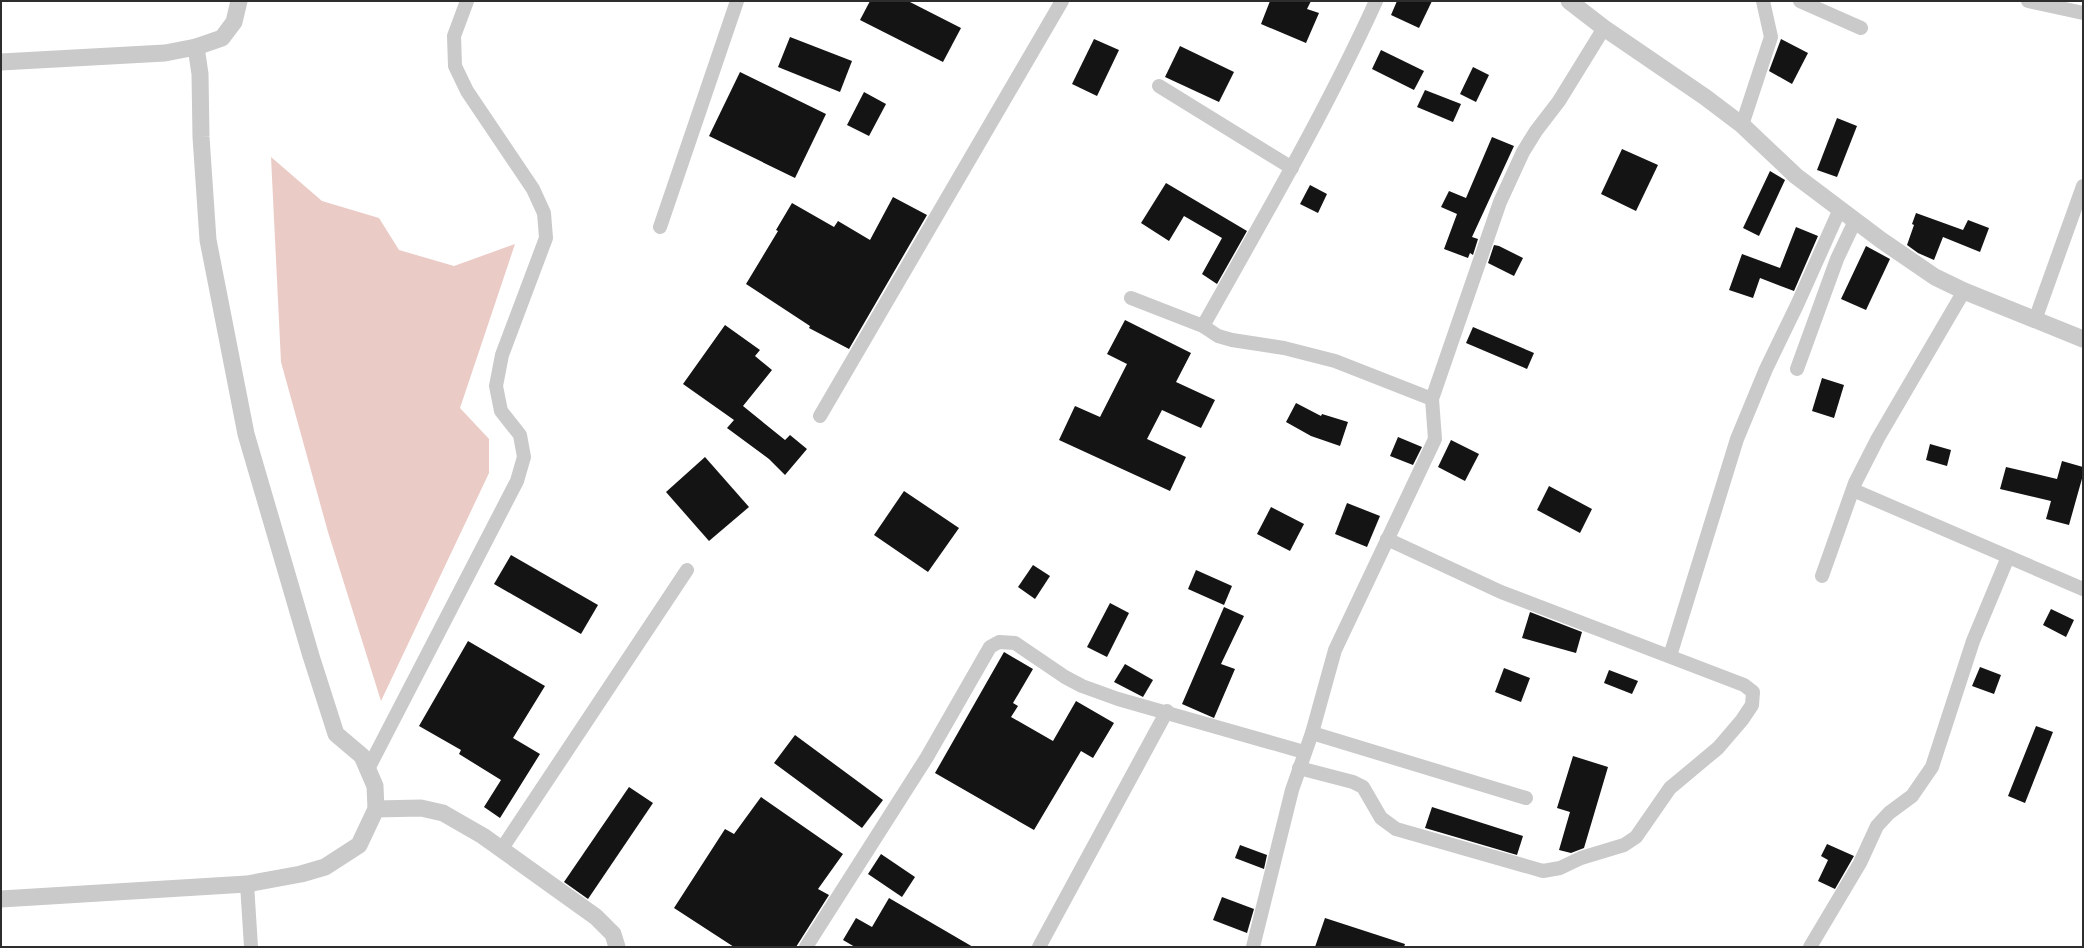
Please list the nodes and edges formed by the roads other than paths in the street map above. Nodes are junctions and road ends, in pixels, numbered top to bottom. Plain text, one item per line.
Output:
1 (239, 1) edge
2 (467, 1) edge
3 (737, 1) edge
4 (1062, 1) edge
5 (1376, 1) edge
6 (1569, 1) edge
7 (1764, 1) edge
8 (1800, 1) edge
9 (2028, 1) edge
10 (2083, 13) edge
11 (1604, 28) junction
12 (1861, 28) dead end
13 (196, 48) junction
14 (1, 62) edge
15 (1159, 86) dead end
16 (1742, 125) junction
17 (1292, 168) junction
18 (2083, 186) edge
19 (1840, 209) junction
20 (1855, 221) junction
21 (660, 227) dead end
22 (1964, 291) junction
23 (1130, 298) dead end
24 (2035, 320) junction
25 (1203, 326) junction
26 (2083, 339) edge
27 (1797, 370) dead end
28 (1432, 399) junction
29 (820, 416) dead end
30 (1852, 490) junction
31 (1387, 539) junction
32 (2008, 557) junction
33 (687, 570) dead end
34 (1822, 576) dead end
35 (2083, 589) edge
36 (1670, 656) junction
37 (1167, 711) junction
38 (1312, 733) junction
39 (1304, 752) junction
40 (1299, 768) junction
41 (368, 769) junction
42 (1526, 798) dead end
43 (376, 809) junction
44 (501, 850) junction
45 (247, 884) junction
46 (1, 899) edge
47 (251, 947) edge
48 (617, 947) edge
49 (806, 947) edge
50 (1039, 947) edge
51 (1252, 947) edge
52 (1810, 947) edge

1 - 13 street
2 - 41 street
3 - 21 street
4 - 29 street
5 - 17 street
6 - 11 street
7 - 16 street
8 - 12 street
9 - 10 street
11 - 16 street
11 - 28 street
13 - 14 street
13 - 41 street
15 - 17 street
16 - 19 street
17 - 25 street
18 - 24 street
19 - 20 street
19 - 36 street
20 - 22 street
20 - 27 street
22 - 24 street
22 - 30 street
23 - 25 street
24 - 26 street
25 - 28 street
28 - 31 street
30 - 32 street
30 - 34 street
31 - 36 street
31 - 38 street
32 - 35 street
32 - 52 street
33 - 44 street
36 - 40 street
37 - 39 street
37 - 49 street
37 - 50 street
38 - 39 street
38 - 42 street
39 - 40 street
40 - 51 street
41 - 43 street
43 - 44 street
43 - 45 street
44 - 48 street
45 - 46 street
45 - 47 street

